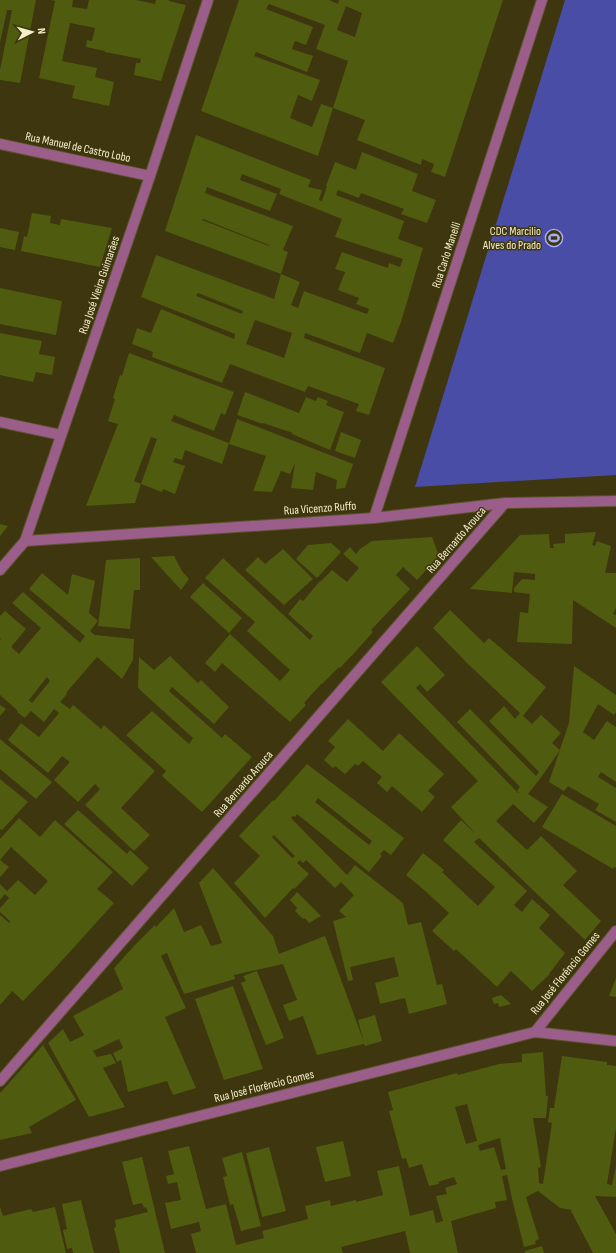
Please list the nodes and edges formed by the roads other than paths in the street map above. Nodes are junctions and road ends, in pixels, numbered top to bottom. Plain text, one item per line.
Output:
1 (208, 0) edge
2 (542, 0) edge
3 (0, 144) edge
4 (150, 176) junction
5 (0, 422) edge
6 (61, 435) junction
7 (616, 502) edge
8 (505, 503) junction
9 (374, 518) junction
10 (25, 541) junction
11 (0, 570) edge
12 (616, 931) edge
13 (535, 1032) junction
14 (616, 1041) edge
15 (0, 1081) edge
16 (0, 1166) edge

1 - 4 street, Rua José Vieira Guimarães
2 - 9 street, Rua Carlo Manelli
3 - 4 street, Rua Manuel de Castro Lobo
4 - 6 street, Rua José Vieira Guimarães
5 - 6 street
6 - 10 street, Rua José Vieira Guimarães
7 - 8 street, Rua Vicenzo Ruffo
8 - 9 street, Rua Vicenzo Ruffo
8 - 15 street, Rua Bernardo Arouca
9 - 10 street, Rua Vicenzo Ruffo
10 - 11 street, Rua José Vieira Guimarães
12 - 13 street, Rua José Florêncio Gomes
13 - 14 street, Rua José Florêncio Gomes
13 - 16 street, Rua José Florêncio Gomes

